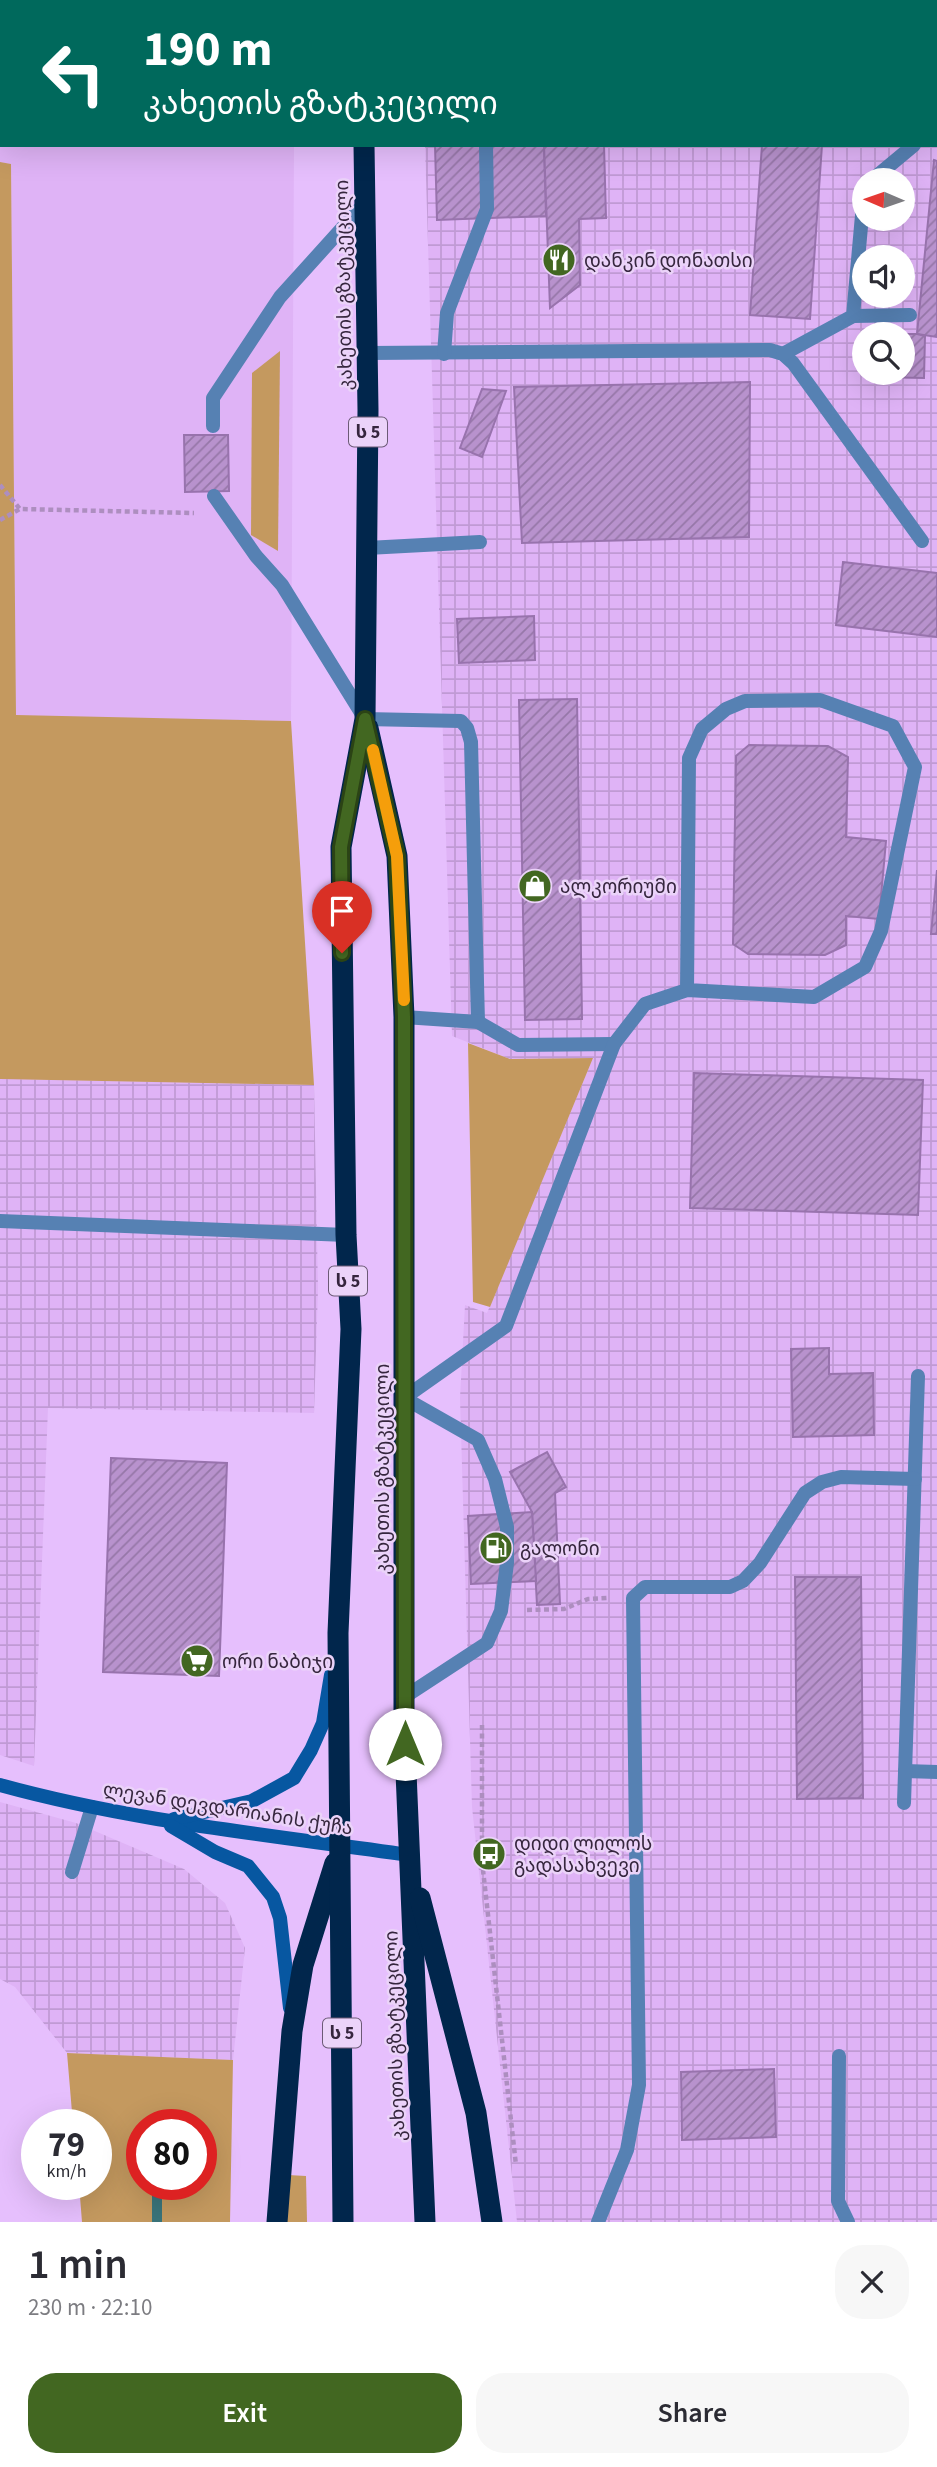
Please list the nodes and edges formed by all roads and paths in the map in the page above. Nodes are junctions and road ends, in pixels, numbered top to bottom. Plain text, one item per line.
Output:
1 (364, 147) edge
2 (486, 147) edge
3 (912, 147) edge
4 (886, 168) edge
5 (364, 204) junction
6 (861, 231) edge
7 (910, 315) dead end
8 (853, 316) junction
9 (368, 353) junction
10 (444, 354) junction
11 (783, 354) junction
12 (213, 426) dead end
13 (0, 485) edge
14 (214, 496) dead end
15 (20, 509) junction
16 (227, 514) junction
17 (0, 520) edge
18 (922, 541) dead end
19 (480, 542) dead end
20 (367, 548) junction
21 (365, 719) junction
22 (687, 990) junction
23 (404, 1017) junction
24 (478, 1022) junction
25 (614, 1044) junction
26 (0, 1221) edge
27 (346, 1235) junction
28 (918, 1376) dead end
29 (404, 1398) junction
30 (915, 1479) junction
31 (633, 1598) junction
32 (501, 1611) junction
33 (338, 1633) junction
34 (406, 1696) junction
35 (482, 1726) dead end
36 (905, 1771) junction
37 (937, 1772) edge
38 (0, 1785) edge
39 (904, 1803) dead end
40 (92, 1807) junction
41 (164, 1822) junction
42 (341, 1845) junction
43 (409, 1855) junction
44 (72, 1872) dead end
45 (292, 2031) junction
46 (839, 2056) dead end
47 (516, 2166) dead end
48 (277, 2222) edge
49 (343, 2222) edge
50 (425, 2222) edge
51 (492, 2222) edge
52 (598, 2222) edge
53 (848, 2222) edge

1 - 5 highway, კახეთის გზატკეცილი / ს 5
2 - 10 lane
3 - 4 lane
5 - 9 highway, კახეთის გზატკეცილი / ს 5
5 - 12 lane
6 - 8 lane
7 - 8 lane
8 - 11 lane
9 - 10 lane
9 - 20 highway, კახეთის გზატკეცილი / ს 5
10 - 11 lane
11 - 18 lane
13 - 15 path
14 - 16 lane
15 - 16 path
15 - 17 path
16 - 21 lane
19 - 20 lane
20 - 21 highway, კახეთის გზატკეცილი / ს 5
21 - 23 highway, კახეთის გზატკეცილი / ს 5
21 - 24 lane
21 - 27 highway, კახეთის გზატკეცილი / ს 5
22 - 22 lane
22 - 25 lane
23 - 24 lane
23 - 29 highway, კახეთის გზატკეცილი / ს 5
24 - 25 lane
25 - 29 lane
26 - 27 lane
27 - 33 highway, კახეთის გზატკეცილი / ს 5
28 - 30 lane
29 - 32 lane
29 - 34 highway, კახეთის გზატკეცილი / ს 5
30 - 31 lane
30 - 36 lane
31 - 32 path
31 - 52 lane
32 - 34 lane
33 - 41 main road
33 - 42 highway, კახეთის გზატკეცილი / ს 5
34 - 43 highway, კახეთის გზატკეცილი / ს 5
35 - 47 path
36 - 37 lane
36 - 39 lane
38 - 40 main road, ლევან დევდარიანის ქუჩა
40 - 41 main road, ლევან დევდარიანის ქუჩა
40 - 44 lane
41 - 42 main road, ლევან დევდარიანის ქუჩა
41 - 45 main road
42 - 43 main road, ლევან დევდარიანის ქუჩა
42 - 45 highway
42 - 49 highway, კახეთის გზატკეცილი / ს 5
43 - 50 highway, კახეთის გზატკეცილი / ს 5
43 - 51 highway
45 - 48 highway
46 - 53 lane

